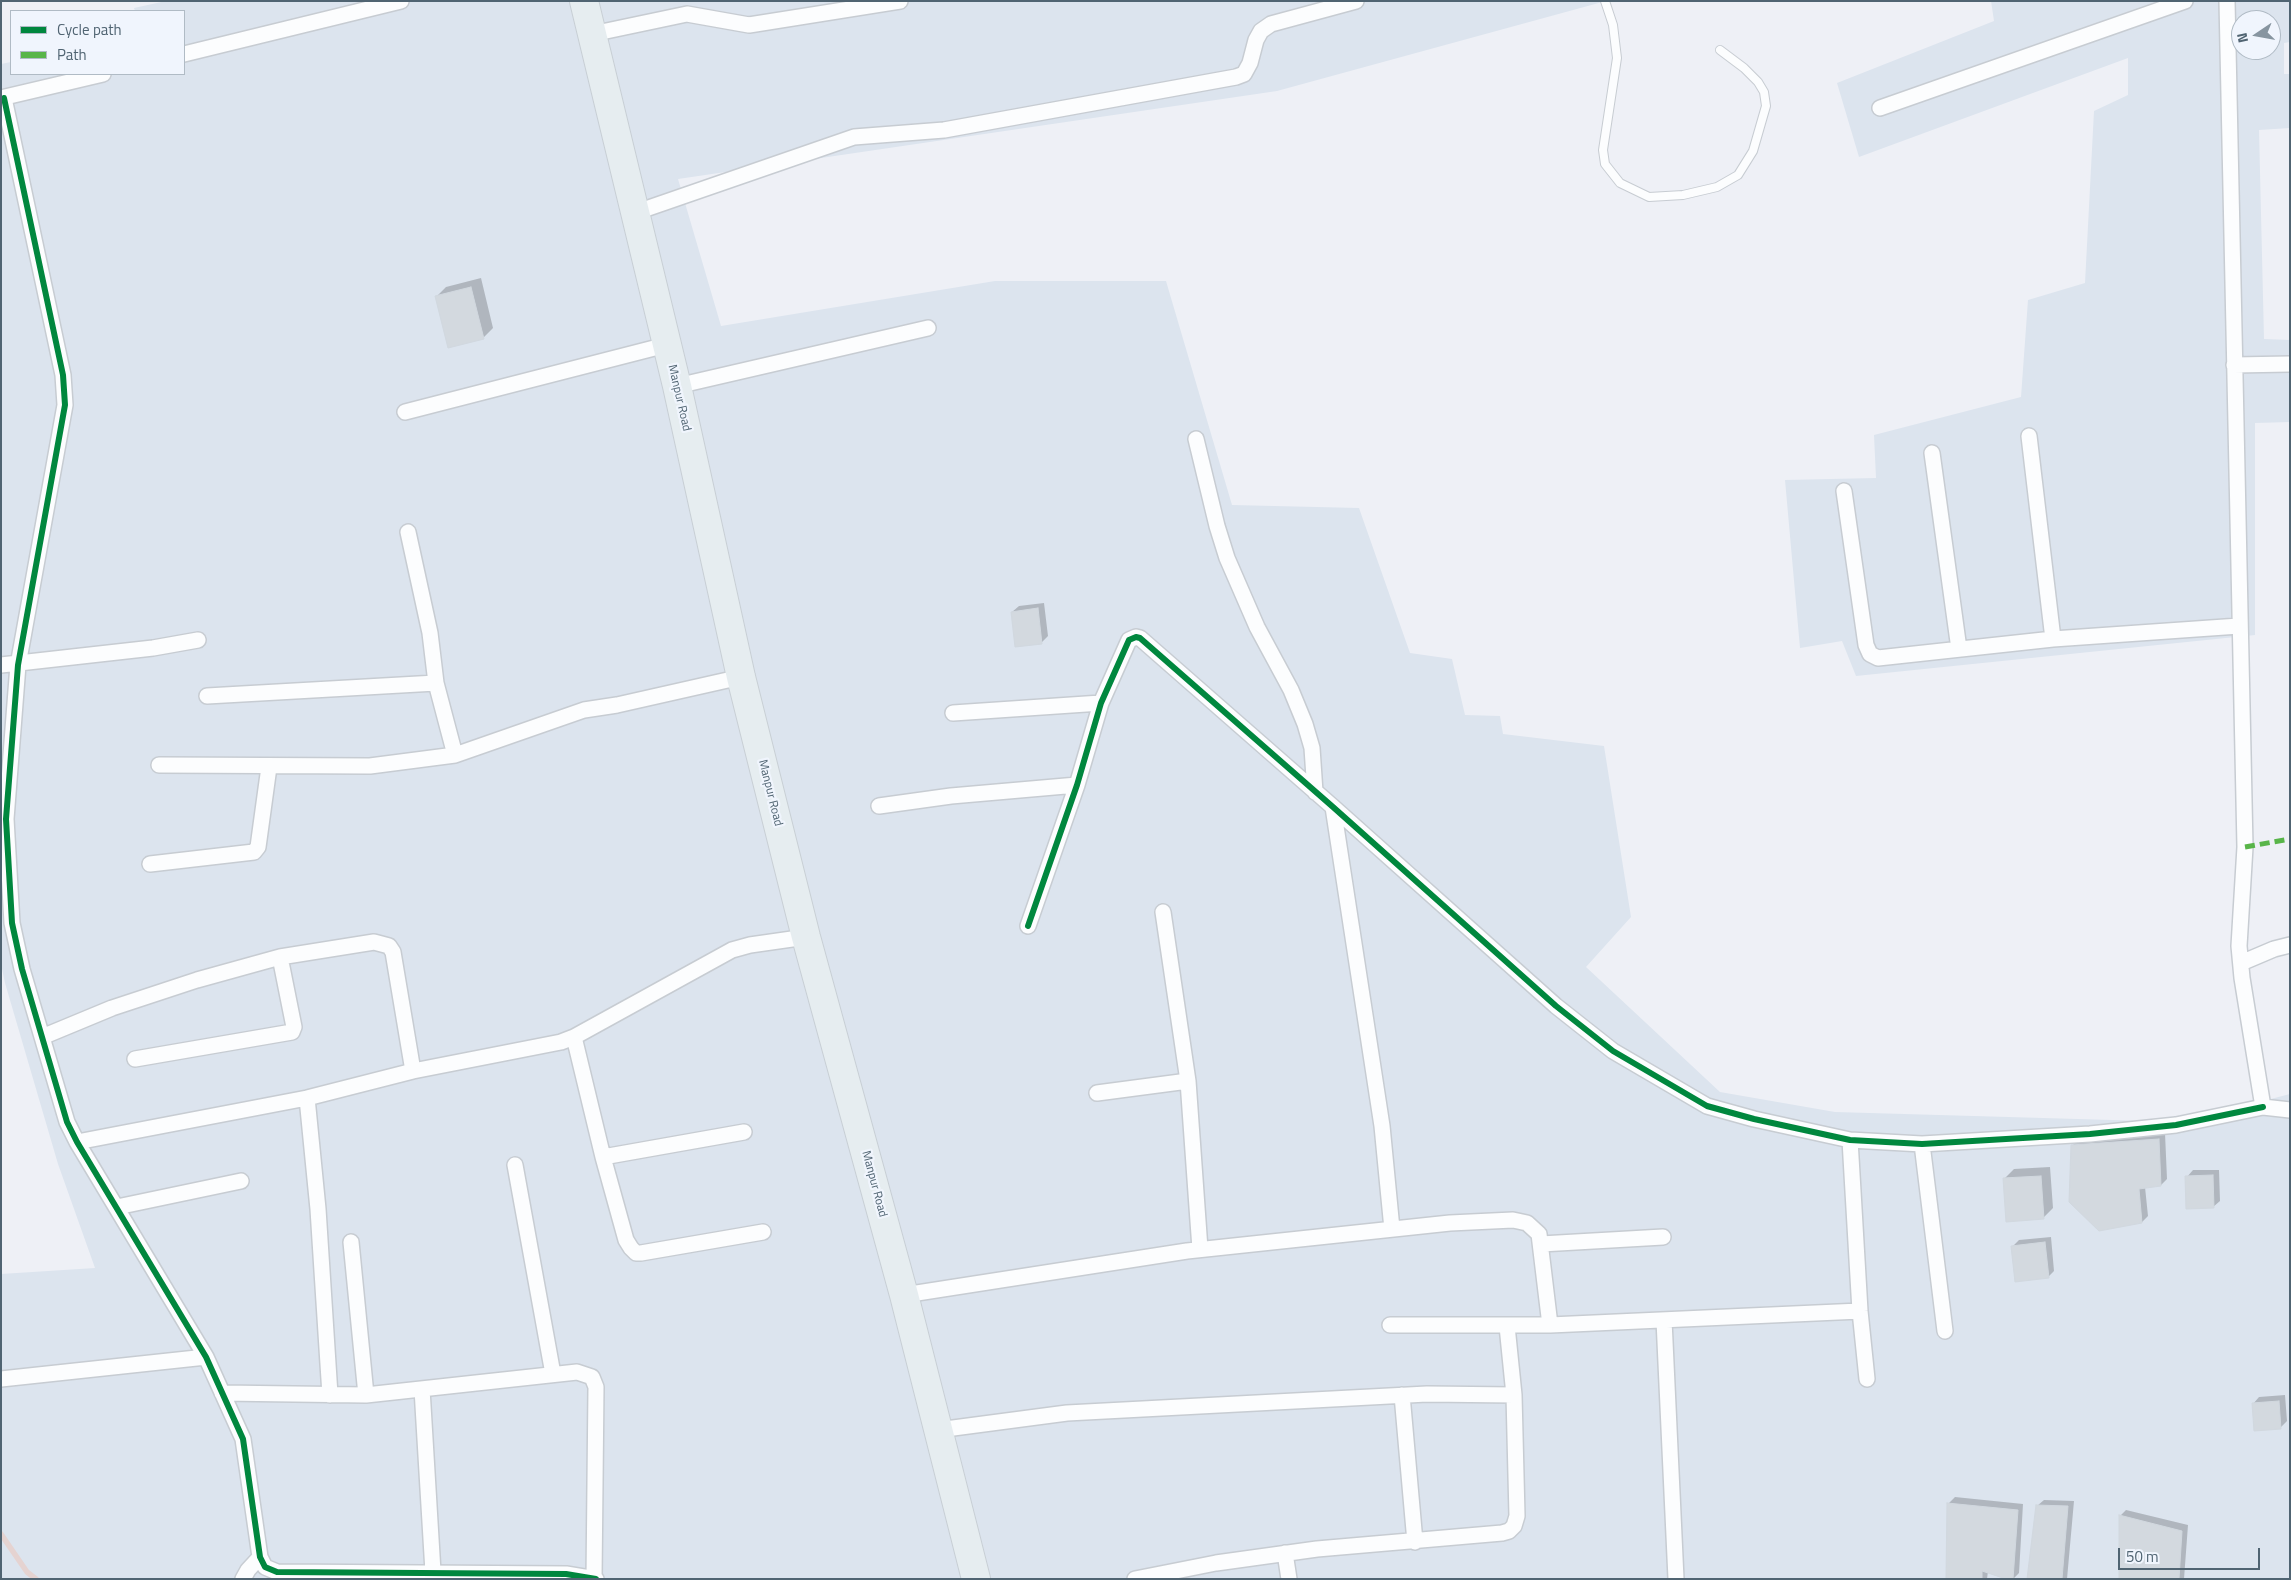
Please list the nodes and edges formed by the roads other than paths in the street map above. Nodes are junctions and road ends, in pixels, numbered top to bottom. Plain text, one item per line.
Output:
1 (401, 1) edge
2 (584, 1) edge
3 (900, 1) edge
4 (1356, 1) edge
5 (1605, 1) edge
6 (2185, 1) edge
7 (2227, 1) edge
8 (592, 34) junction
9 (1720, 50) dead end
10 (185, 54) edge
11 (99, 75) edge
12 (3, 98) edge
13 (1880, 108) dead end
14 (634, 214) junction
15 (928, 328) dead end
16 (666, 345) junction
17 (2290, 364) edge
18 (2234, 365) junction
19 (677, 386) junction
20 (405, 412) dead end
21 (2029, 436) dead end
22 (1196, 439) dead end
23 (1932, 453) dead end
24 (1844, 490) dead end
25 (408, 532) dead end
26 (2238, 626) junction
27 (2053, 639) junction
28 (198, 640) dead end
29 (1959, 649) junction
30 (1, 665) edge
31 (18, 665) junction
32 (741, 677) junction
33 (436, 683) junction
34 (207, 696) dead end
35 (1101, 703) junction
36 (953, 713) dead end
37 (455, 755) junction
38 (159, 765) dead end
39 (269, 767) junction
40 (1076, 785) junction
41 (1316, 792) junction
42 (879, 806) dead end
43 (1333, 807) junction
44 (150, 864) dead end
45 (1163, 912) dead end
46 (1028, 926) dead end
47 (806, 937) junction
48 (2290, 945) edge
49 (280, 957) junction
50 (2241, 963) junction
51 (42, 1037) junction
52 (574, 1037) junction
53 (135, 1059) dead end
54 (413, 1071) junction
55 (1188, 1081) junction
56 (1097, 1093) dead end
57 (307, 1098) junction
58 (2263, 1107) junction
59 (2290, 1110) edge
60 (744, 1132) dead end
61 (1850, 1140) junction
62 (77, 1142) junction
63 (1922, 1144) junction
64 (603, 1157) junction
65 (516, 1165) dead end
66 (241, 1181) dead end
67 (117, 1207) junction
68 (1392, 1229) junction
69 (763, 1232) dead end
70 (1663, 1237) dead end
71 (352, 1242) dead end
72 (1541, 1244) junction
73 (1200, 1249) junction
74 (904, 1296) junction
75 (1860, 1311) junction
76 (1664, 1320) junction
77 (1390, 1325) dead end
78 (1550, 1325) junction
79 (1507, 1326) junction
80 (1945, 1331) dead end
81 (206, 1358) junction
82 (553, 1374) junction
83 (1, 1379) edge
84 (1867, 1379) dead end
85 (422, 1389) junction
86 (222, 1393) junction
87 (330, 1395) junction
88 (366, 1395) junction
89 (1402, 1395) junction
90 (1514, 1395) junction
91 (938, 1430) junction
92 (1415, 1542) junction
93 (1285, 1554) junction
94 (260, 1557) junction
95 (432, 1572) junction
96 (243, 1579) edge
97 (595, 1579) edge
98 (976, 1579) edge
99 (1135, 1579) edge
100 (1289, 1579) edge
101 (1676, 1579) edge

1 - 10 street
2 - 8 highway, Manpur Road
3 - 8 street
4 - 14 street
5 - 9 lane
6 - 13 street
7 - 18 street
8 - 14 highway, Manpur Road
11 - 12 street
12 - 31 street
14 - 16 highway, Manpur Road
15 - 19 street
16 - 19 highway, Manpur Road
16 - 20 street
17 - 18 street
18 - 26 street
19 - 32 highway, Manpur Road
21 - 27 street
22 - 41 street
23 - 29 street
24 - 29 street
25 - 33 street
26 - 27 street
26 - 50 street
27 - 29 street
28 - 31 street
30 - 31 street
31 - 51 street
32 - 37 street
32 - 47 highway, Manpur Road
33 - 34 street
33 - 37 street
35 - 36 street
35 - 40 street
35 - 41 street
37 - 39 street
38 - 39 street
39 - 44 street
40 - 42 street
40 - 46 street
41 - 43 street
43 - 61 street
43 - 68 street
45 - 55 street
47 - 52 street
47 - 74 highway, Manpur Road
48 - 50 street
49 - 51 street
49 - 53 street
49 - 54 street
50 - 58 street
51 - 62 street
52 - 54 street
52 - 64 street
54 - 57 street
55 - 56 street
55 - 73 street
57 - 62 street
57 - 87 street
58 - 59 street
58 - 63 street
60 - 64 street
61 - 63 street
61 - 75 street
62 - 67 street
63 - 80 street
64 - 69 street
65 - 82 street
66 - 67 street
67 - 81 street
68 - 72 street
68 - 73 street
70 - 72 street
71 - 88 street
72 - 78 street
73 - 74 street
74 - 91 highway, Manpur Road
75 - 76 street
75 - 84 street
76 - 78 street
76 - 101 street
77 - 79 street
78 - 79 street
79 - 90 street
81 - 83 street
81 - 86 street
82 - 85 street
82 - 97 street
85 - 88 street
85 - 95 street
86 - 87 street
86 - 94 street
87 - 88 street
89 - 90 street
89 - 91 street
89 - 92 street
90 - 92 street
91 - 98 highway, Manpur Road
92 - 93 street
93 - 99 street
93 - 100 street
94 - 95 street
94 - 96 street
95 - 97 street

